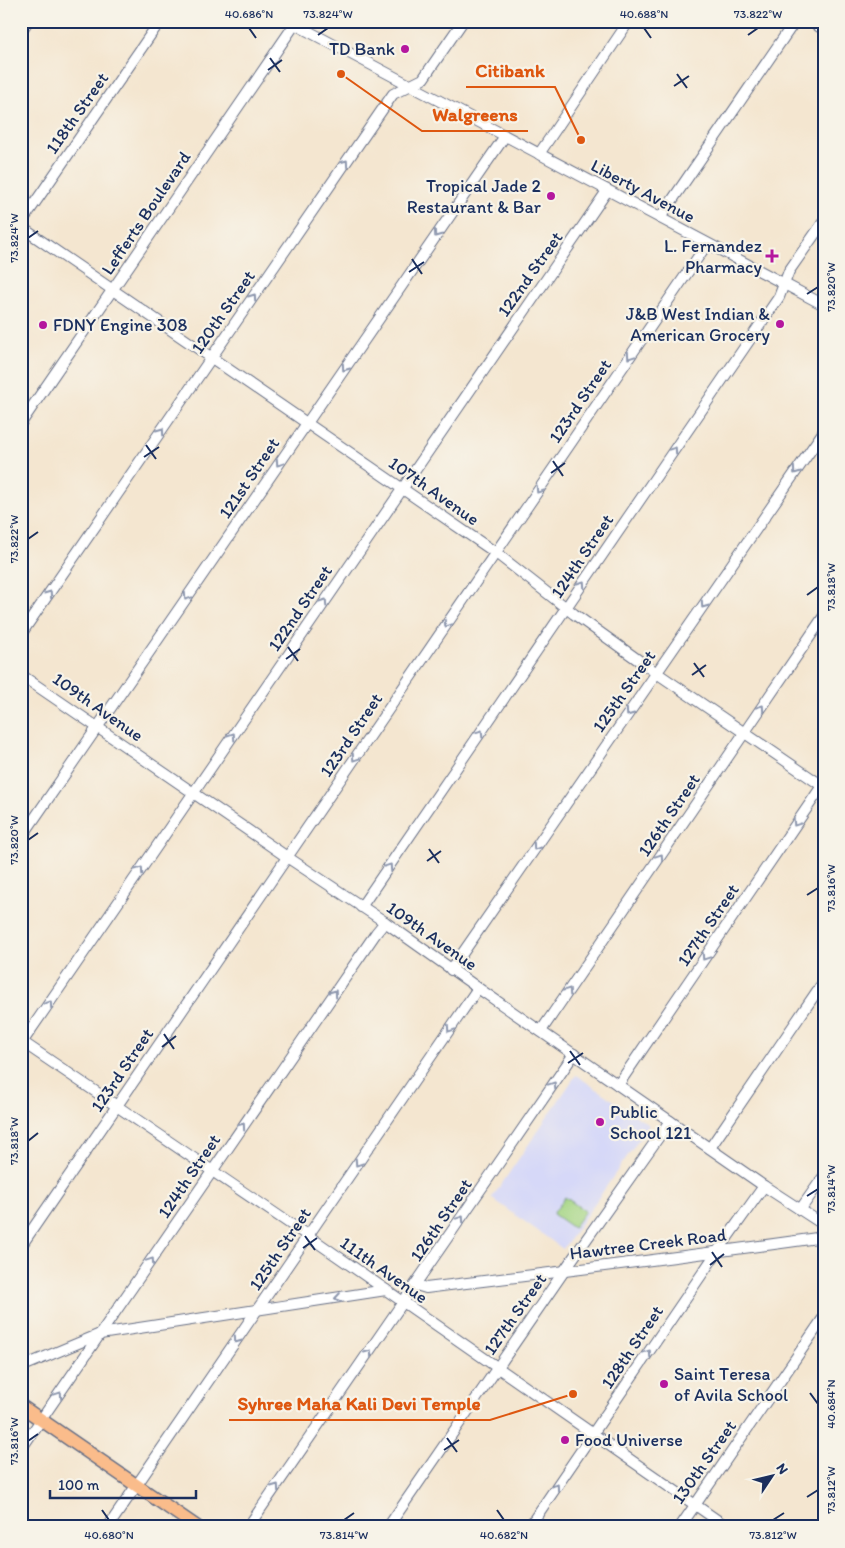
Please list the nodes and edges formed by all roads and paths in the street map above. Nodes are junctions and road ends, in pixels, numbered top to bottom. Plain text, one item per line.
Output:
1 (28, 21) edge
2 (160, 21) edge
3 (463, 21) edge
4 (629, 21) edge
5 (795, 21) edge
6 (811, 21) edge
7 (294, 22) edge
8 (824, 30) edge
9 (21, 31) edge
10 (409, 86) junction
11 (504, 136) junction
12 (539, 154) junction
13 (607, 190) junction
14 (660, 218) junction
15 (824, 221) edge
16 (21, 225) edge
17 (707, 244) junction
18 (784, 284) junction
19 (113, 290) junction
20 (824, 305) edge
21 (212, 357) junction
22 (21, 423) edge
23 (307, 423) junction
24 (824, 431) edge
25 (402, 489) junction
26 (496, 553) junction
27 (566, 608) junction
28 (824, 616) edge
29 (21, 634) edge
30 (656, 673) junction
31 (21, 674) edge
32 (98, 727) junction
33 (744, 733) junction
34 (823, 785) edge
35 (193, 793) junction
36 (21, 838) edge
37 (287, 857) junction
38 (361, 907) junction
39 (385, 922) junction
40 (451, 970) junction
41 (824, 981) edge
42 (478, 988) junction
43 (541, 1032) junction
44 (22, 1042) edge
45 (574, 1054) junction
46 (618, 1085) junction
47 (117, 1106) junction
48 (670, 1121) junction
49 (710, 1148) junction
50 (212, 1171) junction
51 (824, 1176) edge
52 (764, 1186) junction
53 (800, 1210) junction
54 (824, 1225) edge
55 (308, 1236) junction
56 (824, 1237) edge
57 (21, 1246) edge
58 (717, 1252) junction
59 (565, 1270) junction
60 (416, 1285) junction
61 (386, 1290) junction
62 (404, 1303) junction
63 (257, 1310) junction
64 (824, 1317) edge
65 (100, 1334) junction
66 (21, 1366) edge
67 (498, 1368) junction
68 (21, 1406) edge
69 (41, 1420) junction
70 (592, 1434) junction
71 (21, 1449) edge
72 (136, 1485) junction
73 (695, 1505) junction
74 (108, 1527) edge
75 (196, 1527) edge
76 (248, 1527) edge
77 (388, 1527) edge
78 (529, 1527) edge
79 (680, 1527) edge
80 (727, 1527) edge

1 - 9 street
2 - 16 street, 118th Street
3 - 10 street, 120th Street
4 - 12 street
5 - 14 street
6 - 8 street
7 - 10 street, Liberty Avenue
7 - 19 street, Lefferts Boulevard
10 - 11 street, Liberty Avenue
21 -> 10 street, 120th Street
11 - 12 street, Liberty Avenue
11 -> 23 street, 121st Street
12 - 13 street, Liberty Avenue
13 - 14 street, Liberty Avenue
13 - 25 street, 122nd Street
14 - 17 street, Liberty Avenue
15 - 18 street, 124th Street
16 - 19 street, 107th Avenue
17 - 18 street, Liberty Avenue
17 -> 26 street, 123rd Street
18 - 20 street, Liberty Avenue
27 -> 18 street, 124th Street
19 - 21 street, 107th Avenue
19 - 22 street, Lefferts Boulevard
21 - 23 street, 107th Avenue
29 -> 21 street, 120th Street
23 - 25 street, 107th Avenue
23 -> 32 street, 121st Street
24 -> 30 street, 125th Street
25 - 26 street, 107th Avenue
35 -> 25 street, 122nd Street
26 - 27 street, 107th Avenue
26 -> 37 street, 123rd Street
27 - 30 street, 107th Avenue
38 -> 27 street, 124th Street
33 -> 28 street, 126th Street
30 - 33 street, 107th Avenue
30 -> 40 street, 125th Street
31 - 32 street, 109th Avenue
32 - 35 street, 109th Avenue
32 - 36 street, 121st Street
33 - 34 street, 107th Avenue
43 -> 33 street, 126th Street
34 -> 46 street, 127th Street
35 - 37 street, 109th Avenue
44 -> 35 street, 122nd Street
37 - 38 street, 109th Avenue
37 - 47 street, 123rd Street
38 - 39 street, 109th Avenue
39 - 40 street, 109th Avenue
50 -> 39 street, 124th Street
40 - 42 street, 109th Avenue
41 - 49 street
42 - 43 street, 109th Avenue
42 -> 55 street, 125th Street
43 - 45 street, 109th Avenue
44 - 47 street, 111th Avenue
45 - 46 street, 109th Avenue
60 -> 45 street, 126th Street
46 - 48 street, 109th Avenue
47 - 50 street, 111th Avenue
47 - 57 street, 123rd Street
48 - 49 street, 109th Avenue
48 - 59 street, 127th Street
49 - 52 street, 109th Avenue
50 - 55 street, 111th Avenue
65 -> 50 street, 124th Street
51 - 53 street
52 - 53 street, 109th Avenue
52 - 58 street, 128th Street
53 - 54 street, 109th Avenue
55 - 61 street, 111th Avenue
55 - 63 street, 125th Street
56 - 58 street, Hawtree Creek Road
58 - 59 street, Hawtree Creek Road
70 -> 58 street, 128th Street
59 - 60 street, Hawtree Creek Road
59 - 67 street, 127th Street
60 - 62 street, 126th Street
61 - 62 street, 111th Avenue
61 -> 63 street
62 - 67 street, 111th Avenue
76 -> 62 street, 126th Street
63 - 65 street
63 -> 72 street, 125th Street
64 - 73 street, 130th Street
65 - 66 street
69 -> 65 street, 124th Street
67 - 70 street, 111th Avenue
67 - 77 street, 127th Street
68 - 69 main road
69 - 71 street, 124th Street
69 - 72 main road
70 - 73 street, 111th Avenue
78 -> 70 street, 128th Street
72 - 74 street, 125th Street
72 - 75 main road
73 - 79 street, 130th Street
73 - 80 street, 111th Avenue

